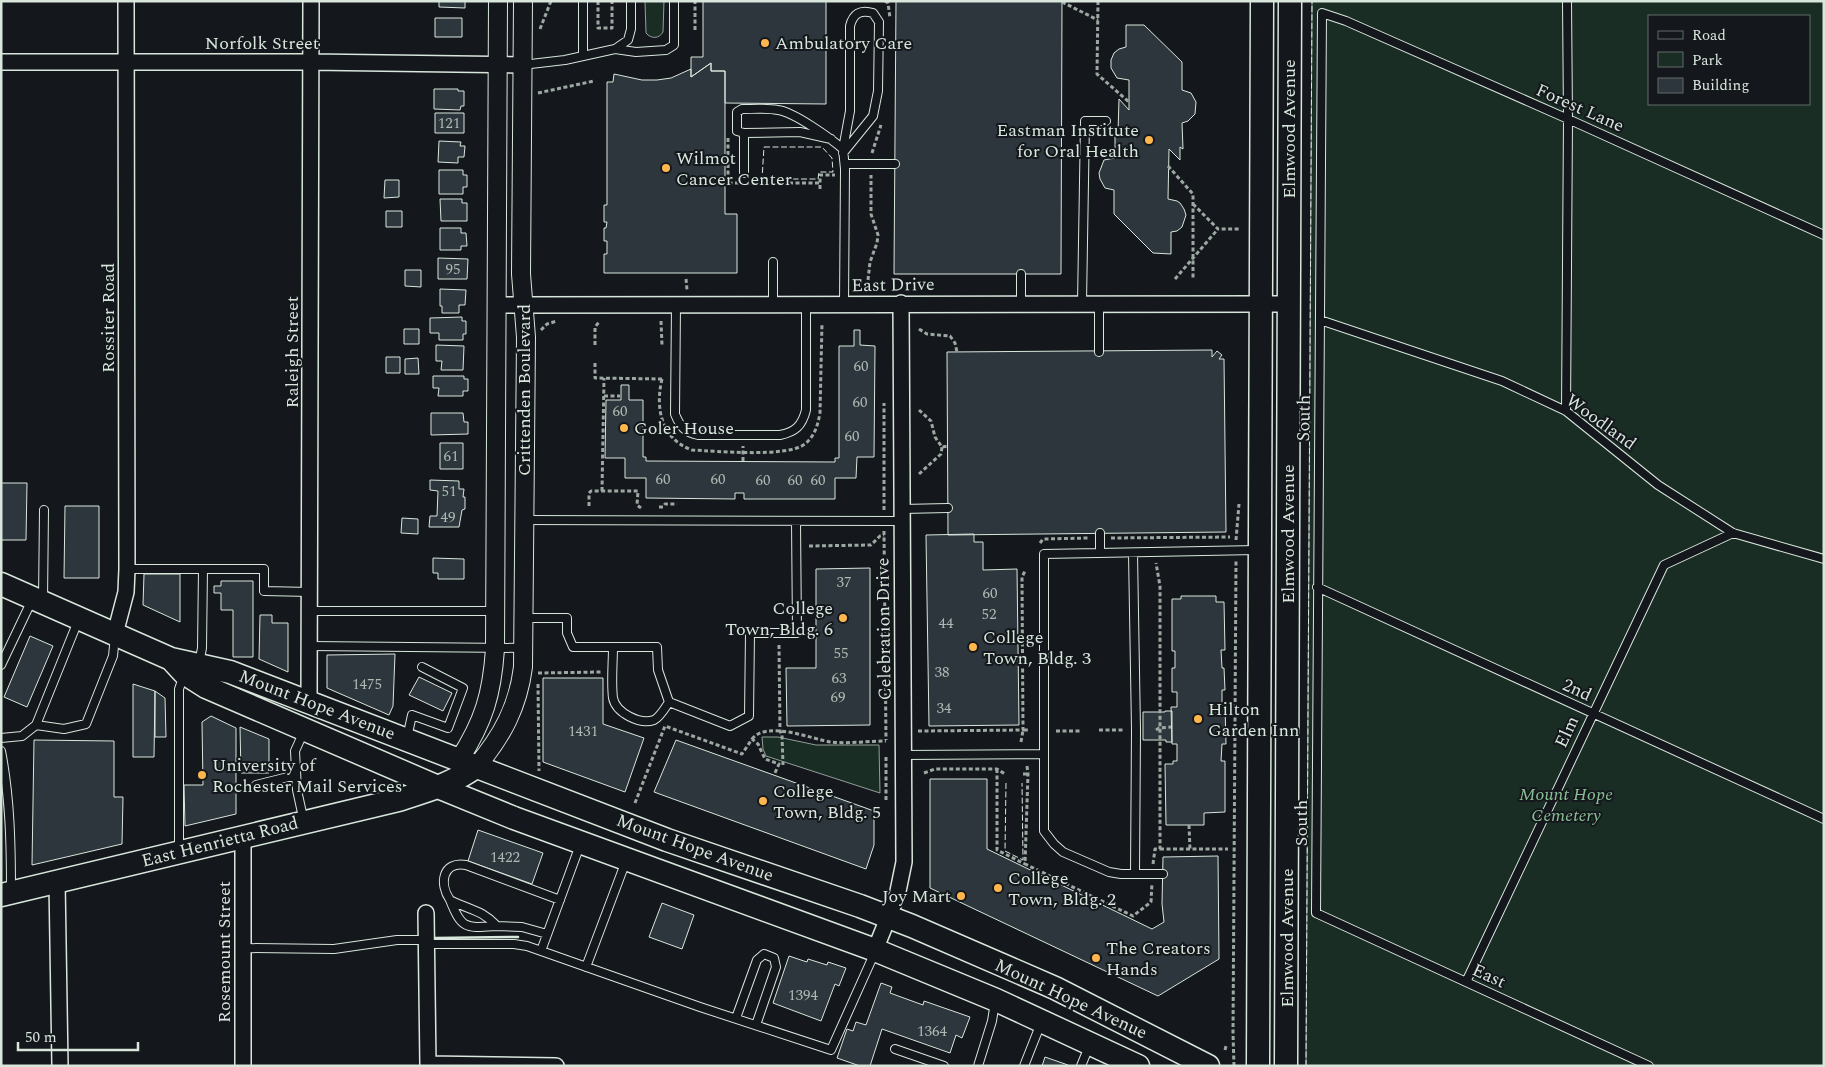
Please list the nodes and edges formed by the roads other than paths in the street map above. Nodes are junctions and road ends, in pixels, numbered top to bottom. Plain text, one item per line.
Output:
1 (126, 1) edge
2 (312, 1) edge
3 (498, 1) edge
4 (522, 1) edge
5 (583, 1) edge
6 (631, 1) edge
7 (674, 1) edge
8 (1262, 1) edge
9 (1290, 1) edge
10 (1567, 1) edge
11 (1322, 13) joint
12 (615, 49) junction
13 (583, 56) junction
14 (1, 62) edge
15 (126, 62) junction
16 (311, 62) junction
17 (498, 65) junction
18 (522, 65) junction
19 (1568, 119) junction
20 (1106, 121) dead end
21 (744, 133) junction
22 (831, 139) junction
23 (843, 151) junction
24 (845, 164) junction
25 (894, 164) dead end
26 (744, 173) dead end
27 (1824, 234) edge
28 (773, 262) dead end
29 (1021, 274) dead end
30 (901, 303) junction
31 (1021, 303) junction
32 (1082, 303) junction
33 (497, 304) junction
34 (844, 304) junction
35 (1099, 304) junction
36 (1261, 304) junction
37 (1289, 304) junction
38 (524, 305) junction
39 (676, 305) junction
40 (773, 305) junction
41 (806, 305) junction
42 (1320, 320) junction
43 (1099, 352) dead end
44 (1566, 411) junction
45 (948, 508) dead end
46 (44, 510) dead end
47 (901, 515) junction
48 (495, 520) junction
49 (524, 520) junction
50 (796, 521) junction
51 (1733, 532) junction
52 (1100, 536) road end
53 (1259, 550) junction
54 (1100, 553) junction
55 (1133, 553) junction
56 (1824, 559) edge
57 (127, 569) junction
58 (203, 569) junction
59 (1, 584) edge
60 (1317, 587) junction
61 (310, 592) junction
62 (38, 600) junction
63 (310, 611) junction
64 (495, 611) junction
65 (79, 618) junction
66 (523, 618) junction
67 (115, 634) junction
68 (310, 646) junction
69 (613, 647) junction
70 (495, 648) junction
71 (523, 648) junction
72 (1, 665) edge
73 (185, 666) junction
74 (422, 667) dead end
75 (669, 702) junction
76 (309, 704) junction
77 (1592, 714) junction
78 (36, 725) junction
79 (305, 729) junction
80 (1, 738) edge
81 (406, 740) junction
82 (1, 751) edge
83 (1043, 754) junction
84 (904, 755) junction
85 (468, 763) junction
86 (296, 775) junction
87 (256, 785) dead end
88 (438, 787) junction
89 (1824, 819) edge
90 (304, 822) junction
91 (243, 838) junction
92 (580, 842) junction
93 (179, 852) junction
94 (626, 859) junction
95 (1135, 874) junction
96 (1163, 874) dead end
97 (57, 881) junction
98 (6, 894) edge
99 (450, 900) junction
100 (560, 900) junction
101 (426, 913) dead end
102 (1316, 913) joint
103 (889, 917) junction
104 (497, 926) junction
105 (547, 934) junction
106 (427, 942) junction
107 (243, 948) junction
108 (875, 950) junction
109 (541, 951) junction
110 (586, 967) junction
111 (1466, 982) junction
112 (996, 1000) junction
113 (736, 1018) junction
114 (1042, 1021) junction
115 (756, 1025) junction
116 (1090, 1044) junction
117 (895, 1049) dead end
118 (428, 1065) edge
119 (60, 1066) edge
120 (243, 1066) edge
121 (556, 1066) edge
122 (944, 1066) edge
123 (978, 1066) edge
124 (1024, 1066) edge
125 (1081, 1066) edge
126 (1138, 1066) edge
127 (1208, 1066) edge
128 (1258, 1066) edge
129 (1286, 1066) edge
130 (1649, 1066) edge

1 - 15 street, Rossiter Road
2 - 16 street, Raleigh Street
3 - 17 street, Crittenden Boulevard
4 - 18 street, Crittenden Boulevard
5 - 13 lane
6 - 12 lane
7 - 12 lane
8 - 36 main road, Elmwood Avenue
9 - 37 main road, Elmwood Avenue
10 - 19 lane
11 - 19 lane, Forest Lane
11 - 42 lane, South
12 - 13 lane
13 - 18 lane
14 - 15 street, Norfolk Street
15 - 16 street, Norfolk Street
15 - 57 street, Rossiter Road
16 - 17 street, Norfolk Street
16 - 61 street, Raleigh Street
17 - 18 street, Norfolk Street
17 - 33 street, Crittenden Boulevard
18 - 38 street, Crittenden Boulevard
19 - 27 lane, Forest Lane
19 - 44 lane
20 - 32 lane
21 - 22 lane
21 - 22 lane
21 - 26 lane
22 - 23 lane
23 - 23 lane
23 - 24 lane
24 - 25 lane
24 - 34 lane
28 - 40 lane
29 - 31 lane
30 - 31 street, East Drive
30 - 34 street, East Drive
30 - 47 street, Celebration Drive
31 - 32 street, East Drive
32 - 35 street, East Drive
33 - 38 street, East Drive
33 - 48 street, Crittenden Boulevard
34 - 41 street, East Drive
35 - 36 street, East Drive
35 - 43 lane
36 - 37 street, East Drive
36 - 53 main road, Elmwood Avenue
37 - 129 main road, Elmwood Avenue
38 - 39 street, East Drive
38 - 49 street, Crittenden Boulevard
39 - 40 street, East Drive
39 - 41 lane
40 - 41 street, East Drive
42 - 44 lane, Woodland
42 - 60 lane, South
44 - 51 lane, Woodland
45 - 47 lane
46 - 62 lane
47 - 50 lane
47 - 84 street, Celebration Drive
48 - 49 street
48 - 64 street, Crittenden Boulevard
49 - 50 lane
49 - 66 street, Crittenden Boulevard
50 - 75 lane
51 - 56 lane, Woodland
51 - 77 lane, Elm
52 - 54 lane
53 - 55 lane
53 - 128 main road, Elmwood Avenue
54 - 55 lane
54 - 83 lane
55 - 95 lane
57 - 58 lane
57 - 67 street, Rossiter Road
58 - 61 lane
58 - 73 lane
59 - 62 main road, Mount Hope Avenue
60 - 77 lane, 2nd
60 - 102 lane, South
61 - 63 street, Raleigh Street
62 - 65 main road, Mount Hope Avenue
62 - 72 lane
63 - 64 lane
63 - 68 street, Raleigh Street
64 - 70 street, Crittenden Boulevard
65 - 67 main road, Mount Hope Avenue
65 - 78 lane
66 - 69 lane
66 - 71 street, Crittenden Boulevard
67 - 73 main road, Mount Hope Avenue
67 - 78 lane
68 - 70 lane
68 - 76 street, Raleigh Street
69 - 75 lane
69 - 75 lane
70 - 71 lane
70 - 85 street, Crittenden Boulevard
71 - 85 street, Crittenden Boulevard
73 - 76 main road, Mount Hope Avenue
73 - 79 main road, Mount Hope Avenue
73 - 93 lane
74 - 81 lane
76 - 81 main road, Mount Hope Avenue
77 - 89 lane, 2nd
77 - 111 lane, Elm
78 - 80 lane
79 - 86 lane
79 - 88 main road, Mount Hope Avenue
81 - 85 main road, Mount Hope Avenue
82 - 98 lane
83 - 84 lane
83 - 95 lane
84 - 103 street, Celebration Drive
85 - 88 main road
85 - 103 main road, Mount Hope Avenue
86 - 87 lane
86 - 90 lane
88 - 90 main road, East Henrietta Road
88 - 92 main road, Mount Hope Avenue
90 - 91 main road, East Henrietta Road
91 - 93 main road, East Henrietta Road
91 - 107 street, Rosemount Street
92 - 94 main road, Mount Hope Avenue
92 - 100 lane
93 - 97 main road, East Henrietta Road
94 - 108 main road, Mount Hope Avenue
94 - 110 lane
95 - 96 lane
97 - 98 main road, East Henrietta Road
97 - 119 street
99 - 100 lane
99 - 104 lane
99 - 104 lane
100 - 105 lane
101 - 106 street
102 - 111 lane, East
103 - 108 street, Celebration Drive
103 - 127 main road, Mount Hope Avenue
104 - 105 lane
105 - 109 lane
106 - 107 lane
106 - 109 lane
106 - 118 street
107 - 120 street, Rosemount Street
108 - 112 main road, Mount Hope Avenue
108 - 115 lane
109 - 110 lane
110 - 113 lane
111 - 130 lane, East
112 - 114 main road, Mount Hope Avenue
112 - 123 lane
113 - 115 lane
113 - 115 lane
114 - 116 main road, Mount Hope Avenue
114 - 124 lane
116 - 125 lane
116 - 126 main road, Mount Hope Avenue
117 - 122 lane
118 - 121 street

